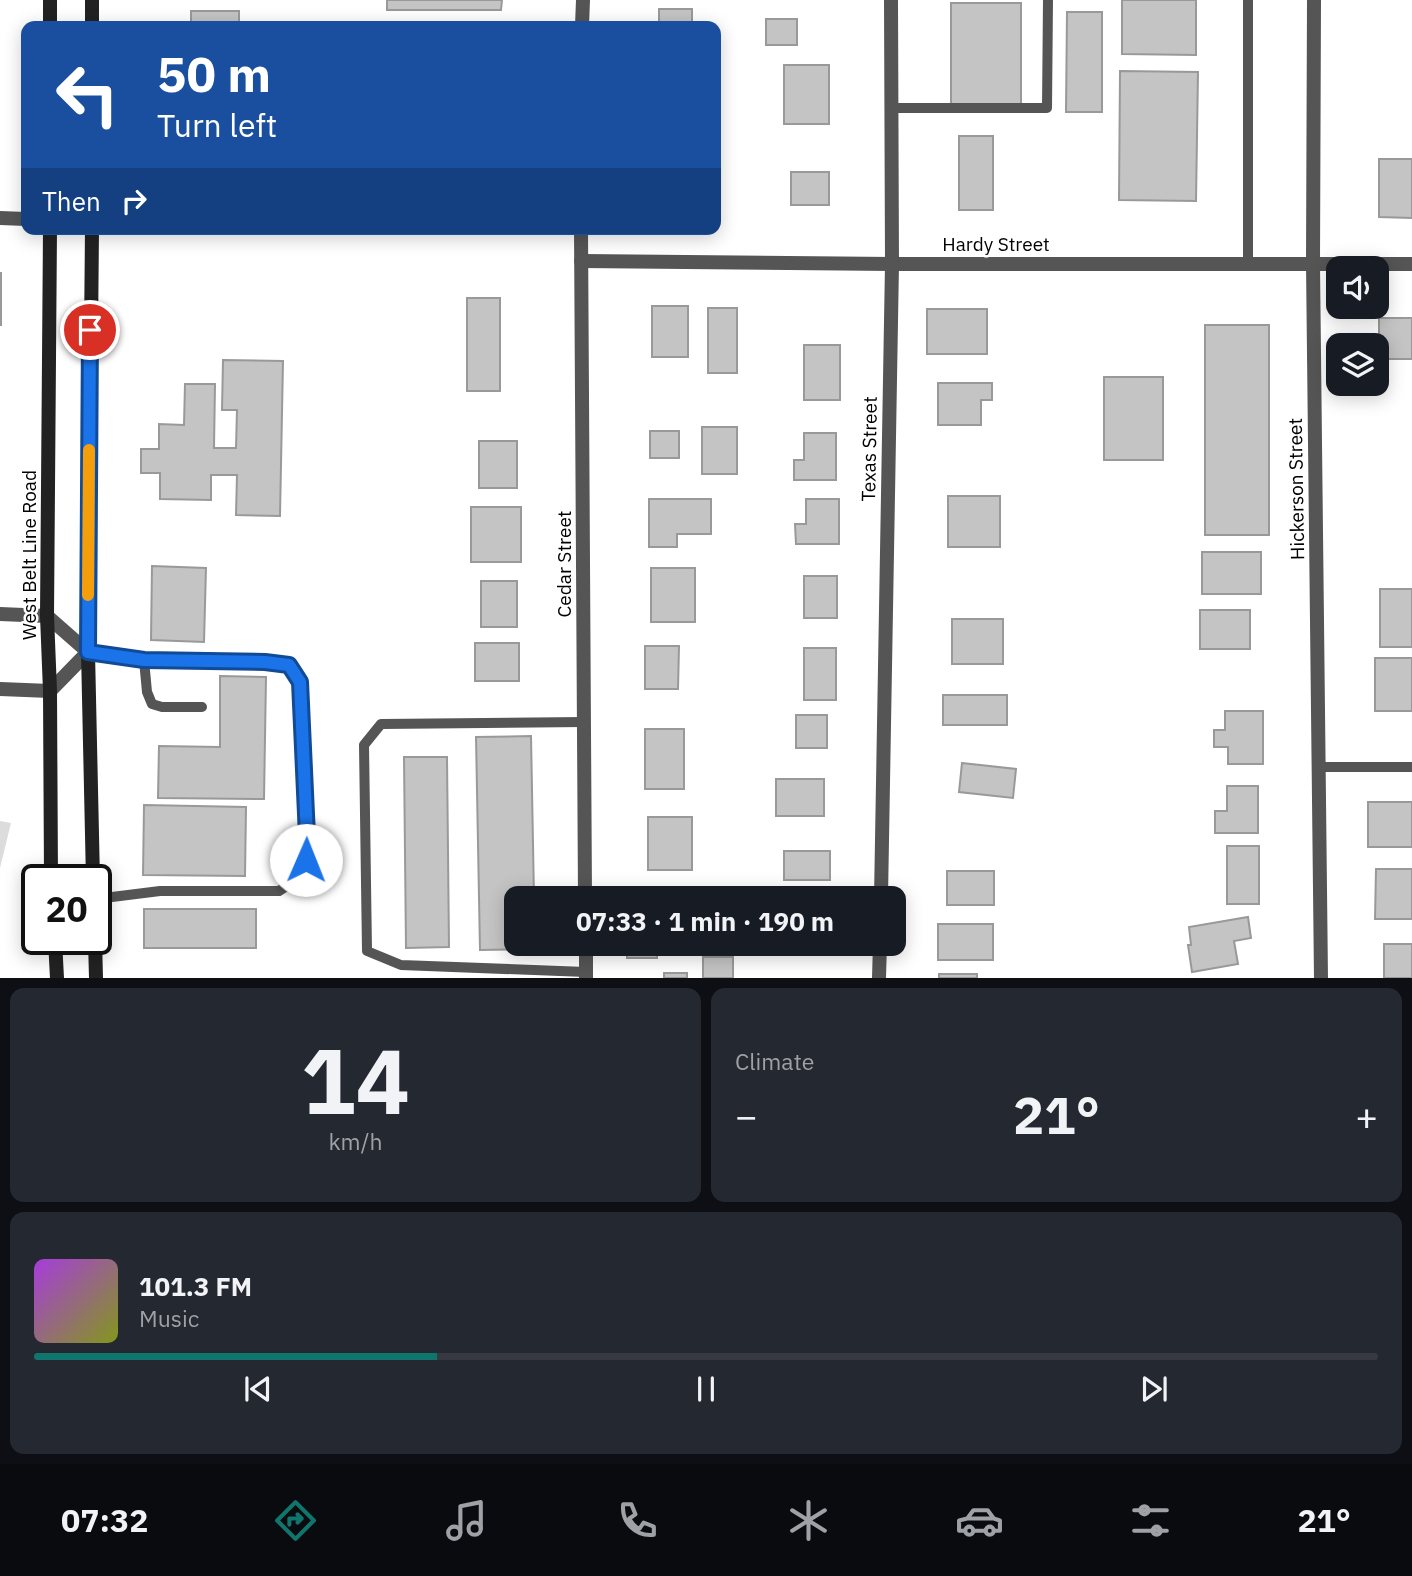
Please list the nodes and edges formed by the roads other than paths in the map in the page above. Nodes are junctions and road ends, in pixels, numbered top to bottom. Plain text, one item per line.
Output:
1 (50, 0) edge
2 (92, 0) edge
3 (583, 0) edge
4 (891, 0) edge
5 (1048, 0) edge
6 (1248, 0) edge
7 (1314, 0) edge
8 (50, 21) edge
9 (92, 21) edge
10 (582, 21) edge
11 (891, 108) junction
12 (0, 218) edge
13 (21, 219) edge
14 (50, 235) edge
15 (92, 235) edge
16 (581, 235) edge
17 (581, 261) junction
18 (892, 264) junction
19 (1248, 264) junction
20 (1313, 264) junction
21 (1412, 264) edge
22 (0, 614) edge
23 (47, 616) junction
24 (88, 652) junction
25 (144, 660) junction
26 (0, 689) edge
27 (50, 691) junction
28 (202, 707) dead end
29 (584, 722) junction
30 (1412, 767) edge
31 (1319, 768) junction
32 (51, 864) edge
33 (93, 864) edge
34 (585, 886) edge
35 (881, 886) edge
36 (112, 897) edge
37 (56, 955) edge
38 (95, 955) edge
39 (586, 956) edge
40 (880, 956) edge
41 (586, 975) edge
42 (57, 978) edge
43 (96, 978) edge
44 (879, 978) edge
45 (1321, 978) edge

1 - 8 main road
2 - 9 main road
3 - 10 street
4 - 11 street, Texas Street
5 - 11 lane
6 - 19 lane
7 - 20 street, Hickerson Street
11 - 18 street, Texas Street
12 - 13 street
14 - 23 main road, West Belt Line Road
15 - 24 main road
16 - 17 street, Cedar Street
17 - 18 street, Hardy Street
17 - 29 street, Cedar Street
18 - 19 street, Hardy Street
18 - 35 street, Texas Street
19 - 20 street, Hardy Street
20 - 21 street, Hardy Street
20 - 31 street, Hickerson Street
22 - 23 street
23 - 24 street
23 - 27 main road, West Belt Line Road
24 - 25 lane
24 - 27 street
24 - 33 main road
25 - 28 lane
25 - 36 lane
26 - 27 street
27 - 32 main road, West Belt Line Road
29 - 34 street, Cedar Street
29 - 41 lane
30 - 31 lane
31 - 45 street, Hickerson Street
37 - 42 main road
38 - 43 main road
39 - 41 street
40 - 44 street

